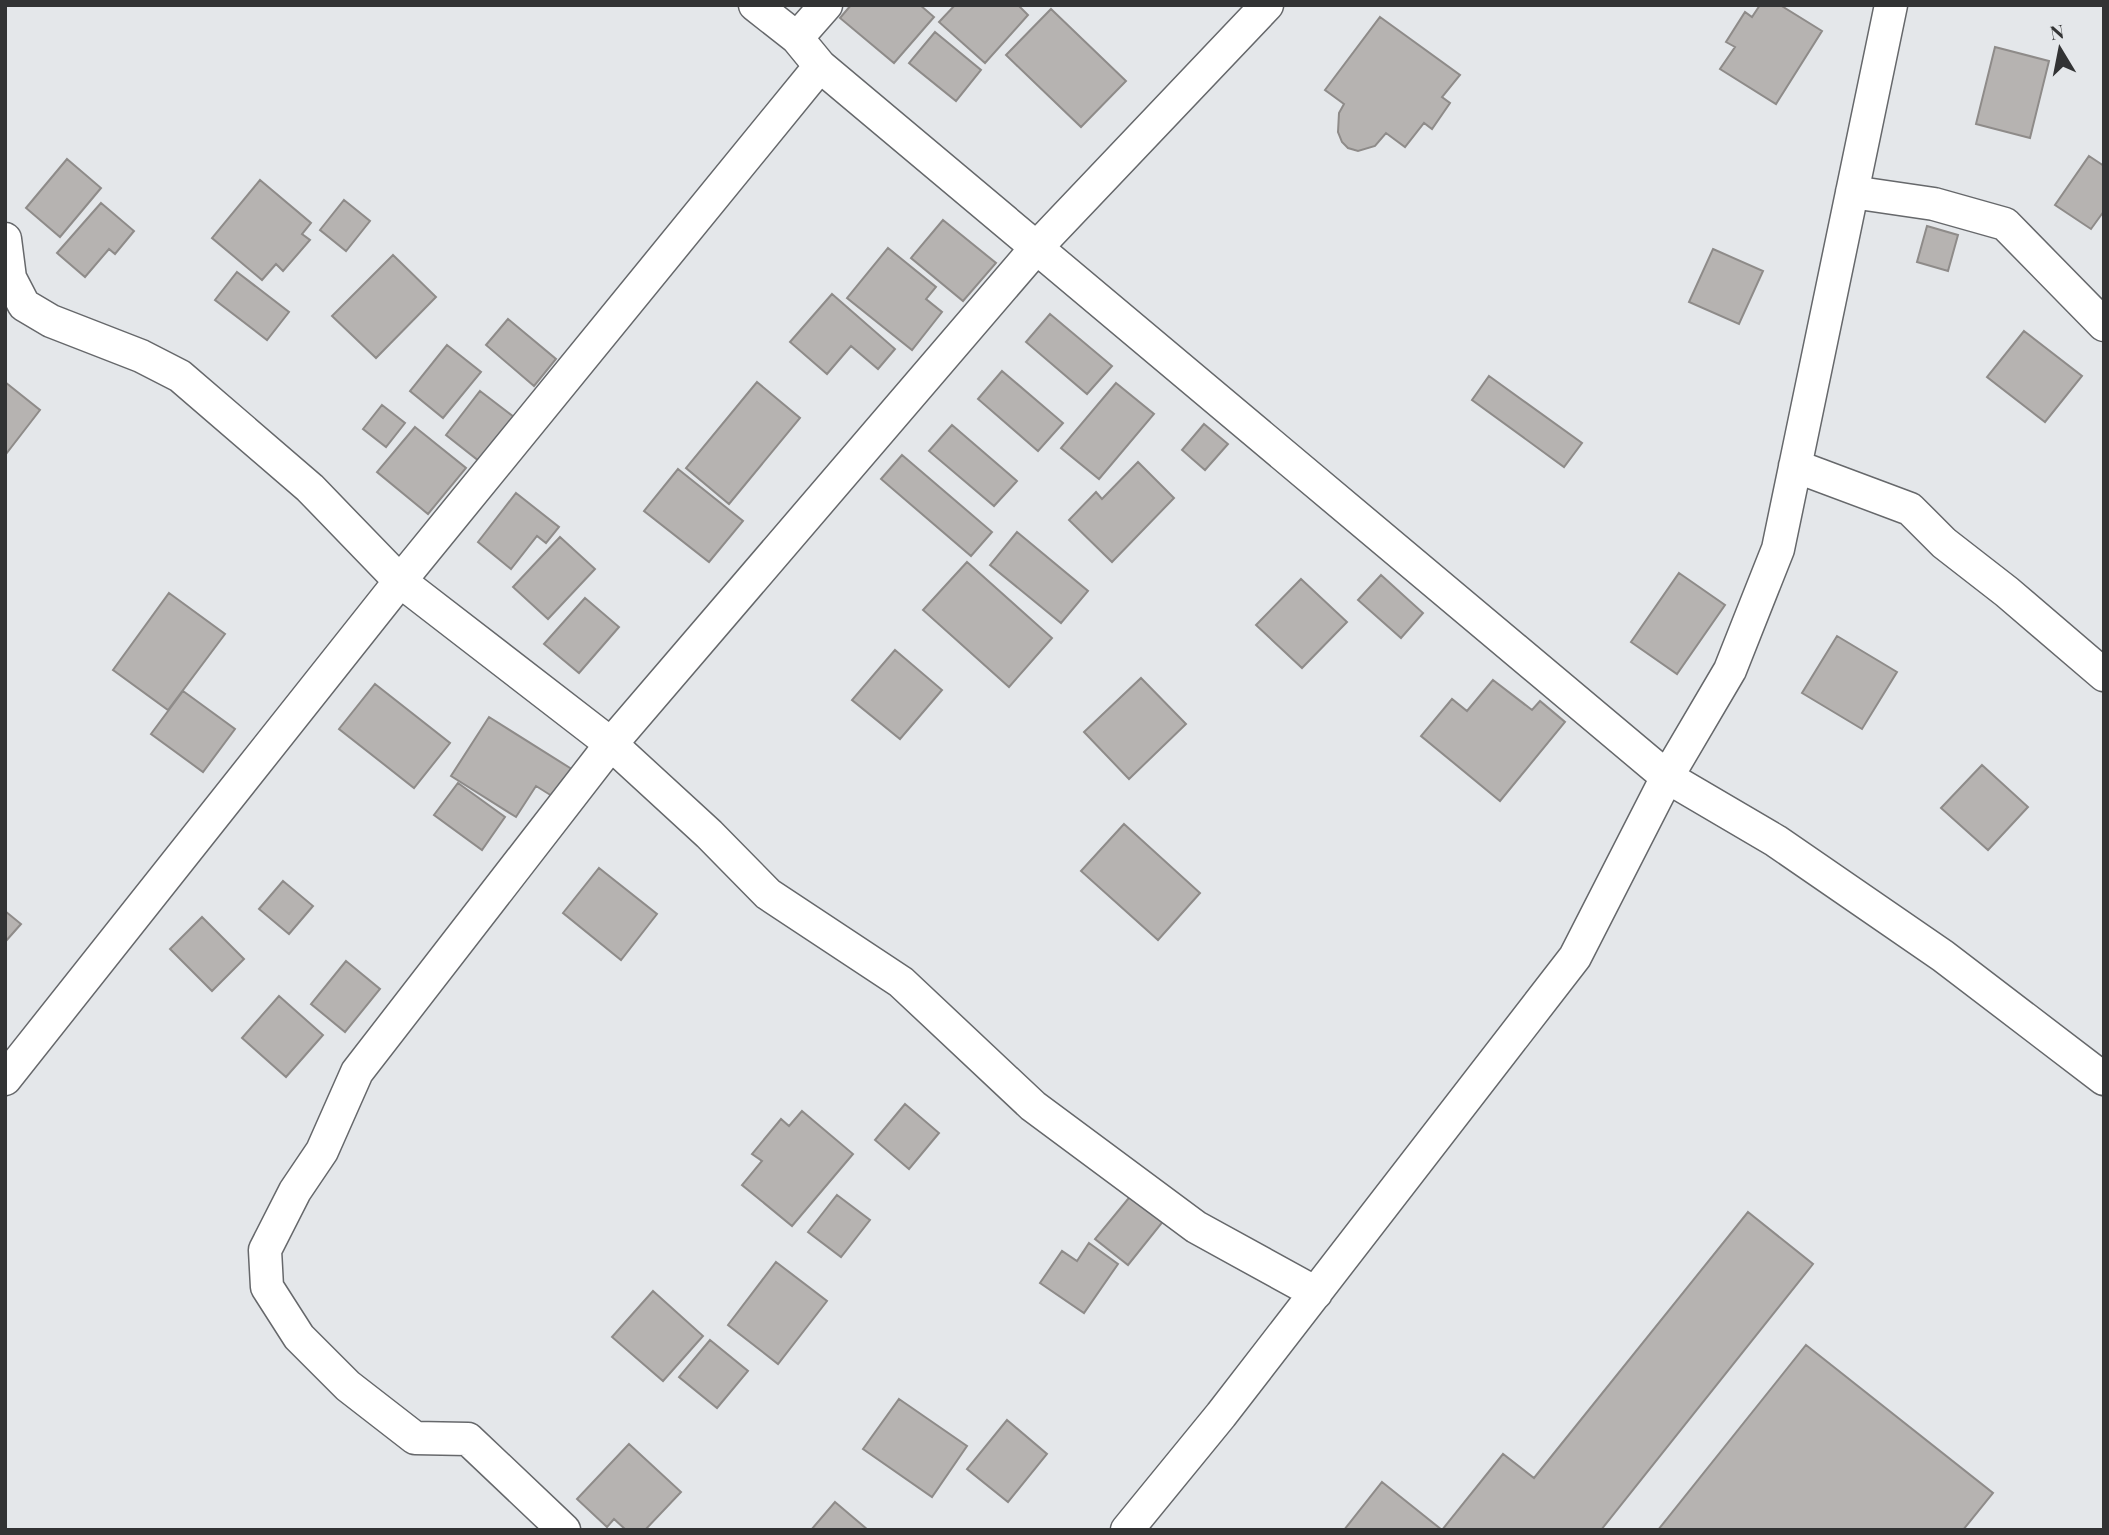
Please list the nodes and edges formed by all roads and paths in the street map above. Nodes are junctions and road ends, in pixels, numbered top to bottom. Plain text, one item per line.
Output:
1 (755, 5) edge
2 (826, 5) edge
3 (1267, 5) edge
4 (1891, 5) edge
5 (797, 38) junction
6 (820, 66) junction
7 (1853, 192) junction
8 (5, 239) edge
9 (1037, 247) junction
10 (2104, 325) edge
11 (1795, 466) junction
12 (400, 581) junction
13 (2104, 675) edge
14 (611, 744) junction
15 (1667, 777) junction
16 (5, 1079) edge
17 (2104, 1079) edge
18 (1316, 1293) junction
19 (564, 1530) edge
20 (1127, 1530) edge

1 - 5 street
2 - 5 street
3 - 9 street
4 - 7 street
5 - 6 street
6 - 9 street
6 - 12 street
7 - 10 street
7 - 11 street
8 - 12 street
9 - 14 street
9 - 15 street
11 - 13 street
11 - 15 street
12 - 14 street
12 - 16 street
14 - 18 street
14 - 19 street
15 - 17 street
15 - 18 street
18 - 20 street

